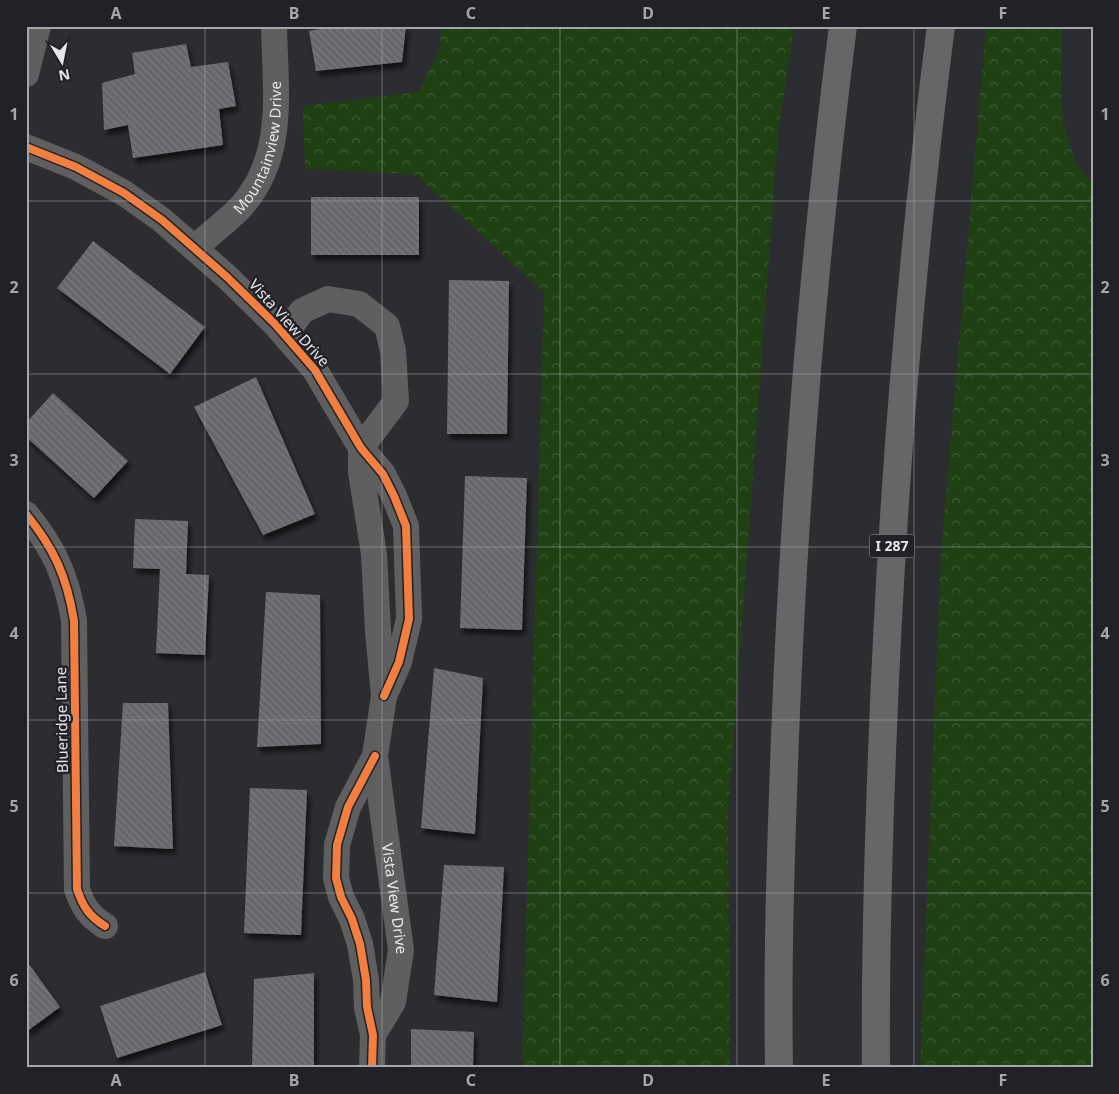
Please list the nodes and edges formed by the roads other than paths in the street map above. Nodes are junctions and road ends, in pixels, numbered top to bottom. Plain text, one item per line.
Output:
1 (38, 26) edge
2 (274, 26) edge
3 (843, 26) edge
4 (941, 26) edge
5 (26, 74) edge
6 (26, 147) edge
7 (194, 248) junction
8 (285, 335) junction
9 (361, 448) junction
10 (26, 514) edge
11 (384, 696) junction
12 (375, 756) junction
13 (105, 926) dead end
14 (373, 1035) junction
15 (372, 1068) edge
16 (779, 1068) edge
17 (876, 1068) edge

1 - 5 street
2 - 7 street, Mountainview Drive
3 - 16 highway
4 - 17 highway, I 287
6 - 7 street, Vista View Drive
7 - 8 street, Vista View Drive
8 - 9 street, Vista View Drive
8 - 9 street
9 - 11 street, Vista View Drive
9 - 11 street, Vista View Drive
10 - 13 street, Blueridge Lane
11 - 12 street, Vista View Drive
12 - 14 street, Vista View Drive
12 - 14 street, Vista View Drive
14 - 15 street, Vista View Drive

